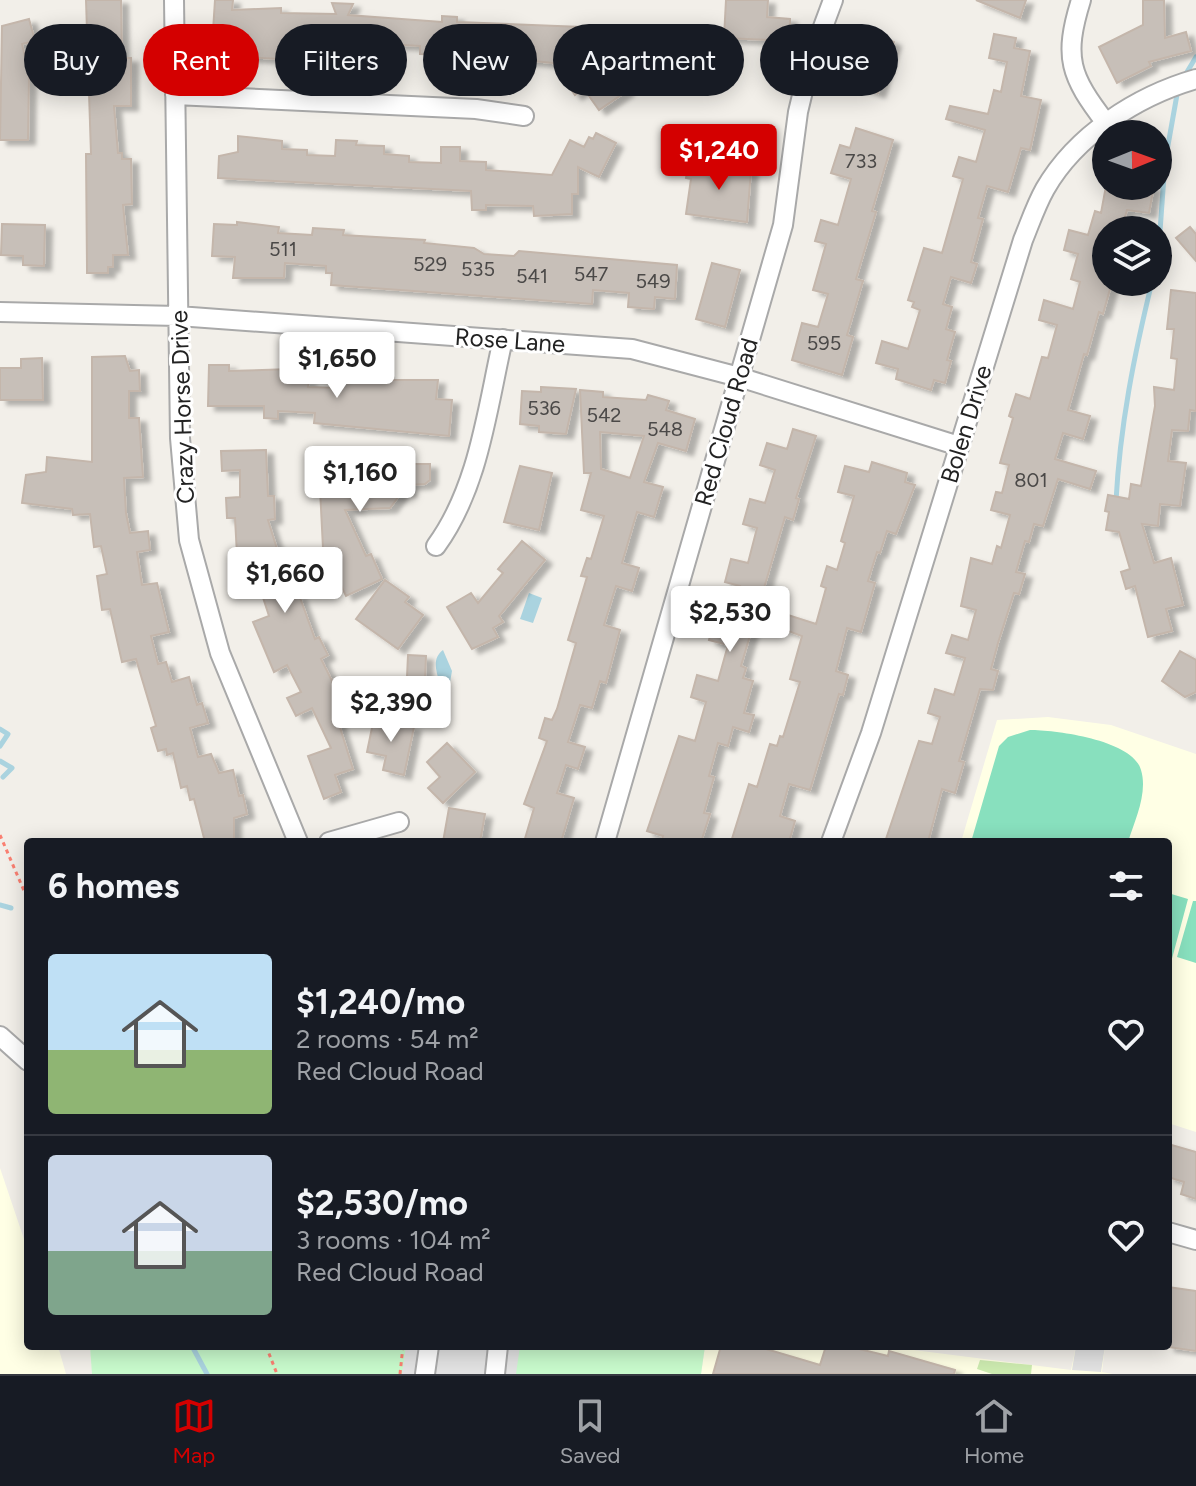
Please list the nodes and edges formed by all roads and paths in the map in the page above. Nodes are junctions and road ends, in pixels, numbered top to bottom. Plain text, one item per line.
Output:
1 (174, 0) edge
2 (833, 0) edge
3 (1081, 0) edge
4 (174, 24) edge
5 (1196, 79) edge
6 (175, 96) edge
7 (196, 96) edge
8 (524, 116) dead end
9 (1104, 120) edge
10 (1111, 120) edge
11 (1092, 136) edge
12 (0, 312) edge
13 (178, 316) junction
14 (503, 339) junction
15 (739, 377) junction
16 (959, 446) junction
17 (436, 546) dead end
18 (399, 822) dead end
19 (0, 835) edge
20 (296, 838) edge
21 (343, 838) edge
22 (606, 838) edge
23 (832, 838) edge
24 (24, 891) edge
25 (0, 1036) edge
26 (24, 1057) edge
27 (1172, 1233) edge
28 (1196, 1240) edge
29 (268, 1350) edge
30 (403, 1350) edge
31 (428, 1350) edge
32 (498, 1350) edge
33 (277, 1374) edge
34 (400, 1374) edge
35 (425, 1374) edge
36 (495, 1374) edge

1 - 4 street, Crazy Horse Drive
2 - 15 street, Red Cloud Road
3 - 9 street
5 - 10 street, Bolen Drive
6 - 13 street, Crazy Horse Drive
7 - 8 street
11 - 16 street, Bolen Drive
12 - 13 street, Rose Lane
13 - 14 street, Rose Lane
13 - 20 street, Crazy Horse Drive
14 - 15 street, Rose Lane
14 - 17 street
15 - 16 street, Rose Lane
15 - 22 street, Red Cloud Road
16 - 23 street, Bolen Drive
18 - 21 street
19 - 24 path
25 - 26 street
27 - 28 street
29 - 33 path
30 - 34 path
31 - 35 street
32 - 36 street

